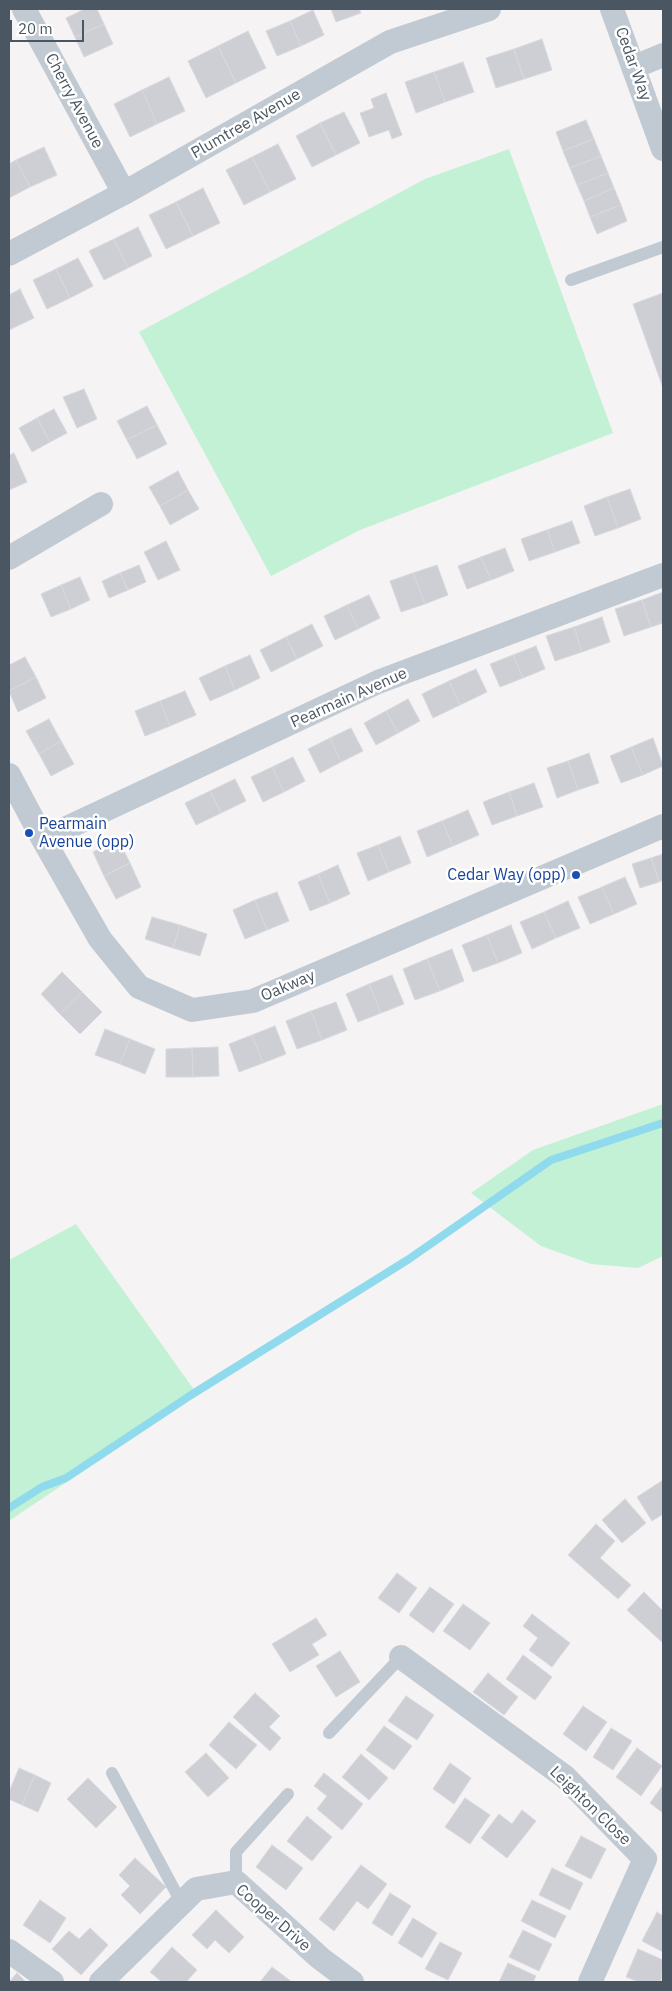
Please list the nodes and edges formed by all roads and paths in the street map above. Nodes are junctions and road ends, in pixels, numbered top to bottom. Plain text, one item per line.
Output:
1 (24, 9) edge
2 (489, 9) edge
3 (612, 9) edge
4 (663, 55) edge
5 (634, 67) junction
6 (663, 148) edge
7 (124, 193) junction
8 (663, 246) edge
9 (9, 254) edge
10 (571, 280) dead end
11 (101, 504) dead end
12 (9, 558) edge
13 (663, 575) edge
14 (9, 775) edge
15 (663, 826) edge
16 (42, 839) junction
17 (401, 1657) joint
18 (329, 1733) dead end
19 (112, 1773) dead end
20 (288, 1794) dead end
21 (236, 1882) junction
22 (182, 1904) junction
23 (9, 1950) edge
24 (52, 1982) edge
25 (101, 1982) edge
26 (352, 1982) edge
27 (590, 1982) edge

1 - 7 street, Cherry Avenue
2 - 7 street, Plumtree Avenue
3 - 5 street, Cedar Way
4 - 5 street
5 - 6 street, Cedar Way
7 - 9 street, Plumtree Avenue
8 - 10 lane
11 - 12 street
13 - 16 street, Pearmain Avenue
14 - 16 street, Oakway
15 - 16 street, Oakway
17 - 18 lane
17 - 27 street, Leighton Close
19 - 22 lane
20 - 21 lane
21 - 22 street, Cooper Drive
21 - 26 street, Cooper Drive
22 - 25 street, Cooper Drive
23 - 24 street

